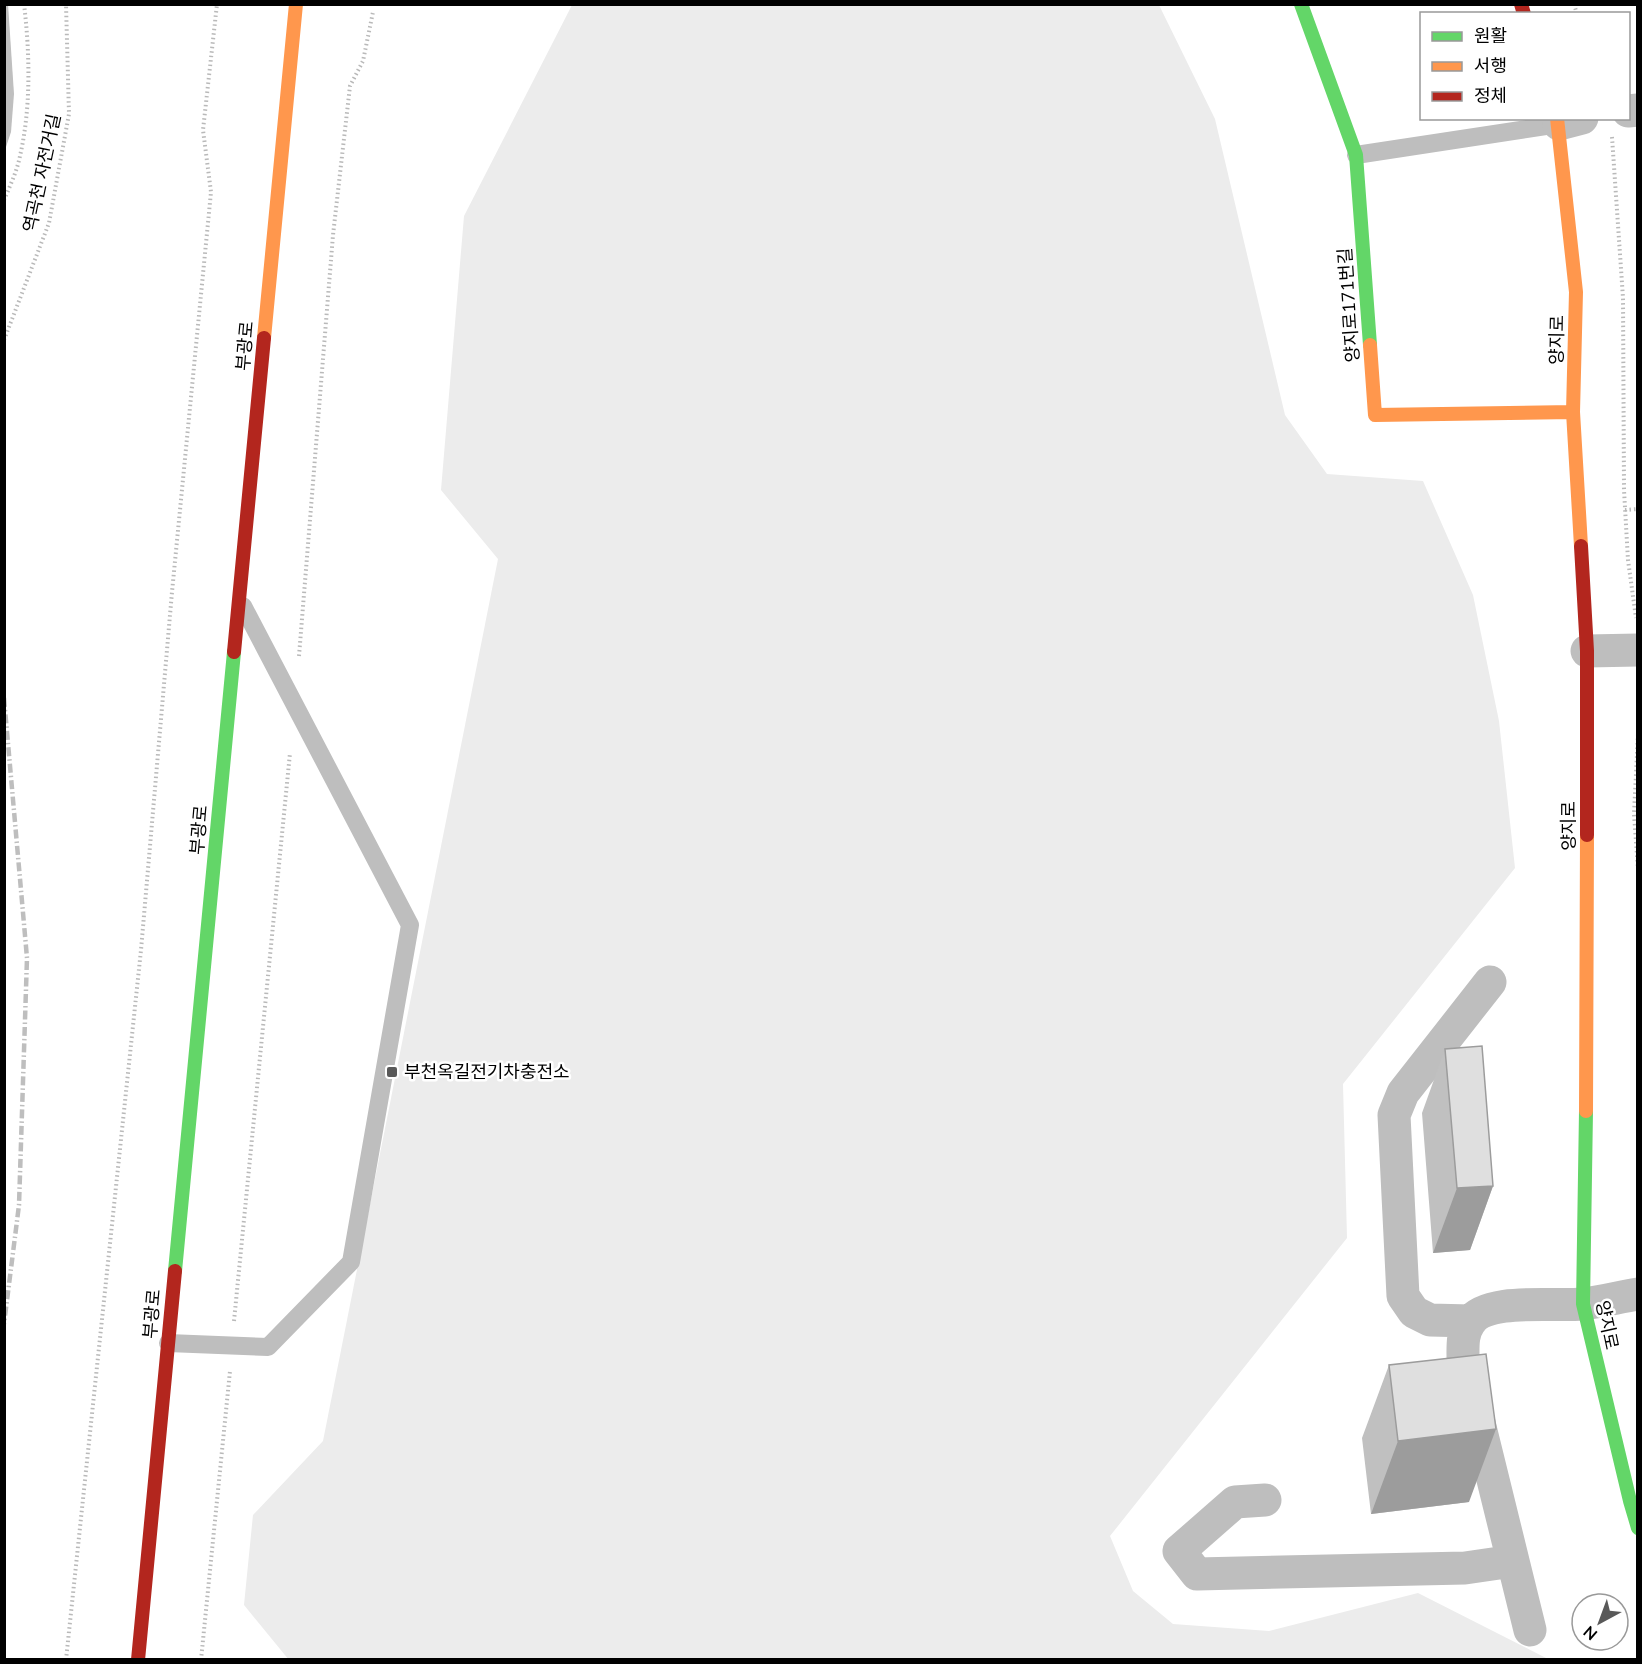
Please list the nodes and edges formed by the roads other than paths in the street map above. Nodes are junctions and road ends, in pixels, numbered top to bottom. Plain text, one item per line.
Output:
1 (296, 4) edge
2 (1301, 4) edge
3 (1566, 120) edge
4 (1356, 155) junction
5 (1573, 412) junction
6 (239, 599) junction
7 (1638, 650) edge
8 (1587, 651) junction
9 (1490, 982) dead end
10 (1638, 1294) edge
11 (1583, 1304) junction
12 (1471, 1321) junction
13 (168, 1343) junction
14 (1265, 1500) dead end
15 (1638, 1527) edge
16 (1513, 1561) junction
17 (1530, 1630) dead end
18 (138, 1659) edge

1 - 6 street, 부광로
2 - 4 street, 양지로171번길
3 - 4 lane
3 - 5 street, 양지로
4 - 5 street, 양지로171번길
5 - 8 street, 양지로
6 - 13 street, 부광로
6 - 13 lane
7 - 8 street
8 - 11 street, 양지로
9 - 12 street
10 - 11 street
11 - 12 street
11 - 15 street, 양지로
12 - 16 street
13 - 18 street, 부광로
14 - 16 street
16 - 17 street

